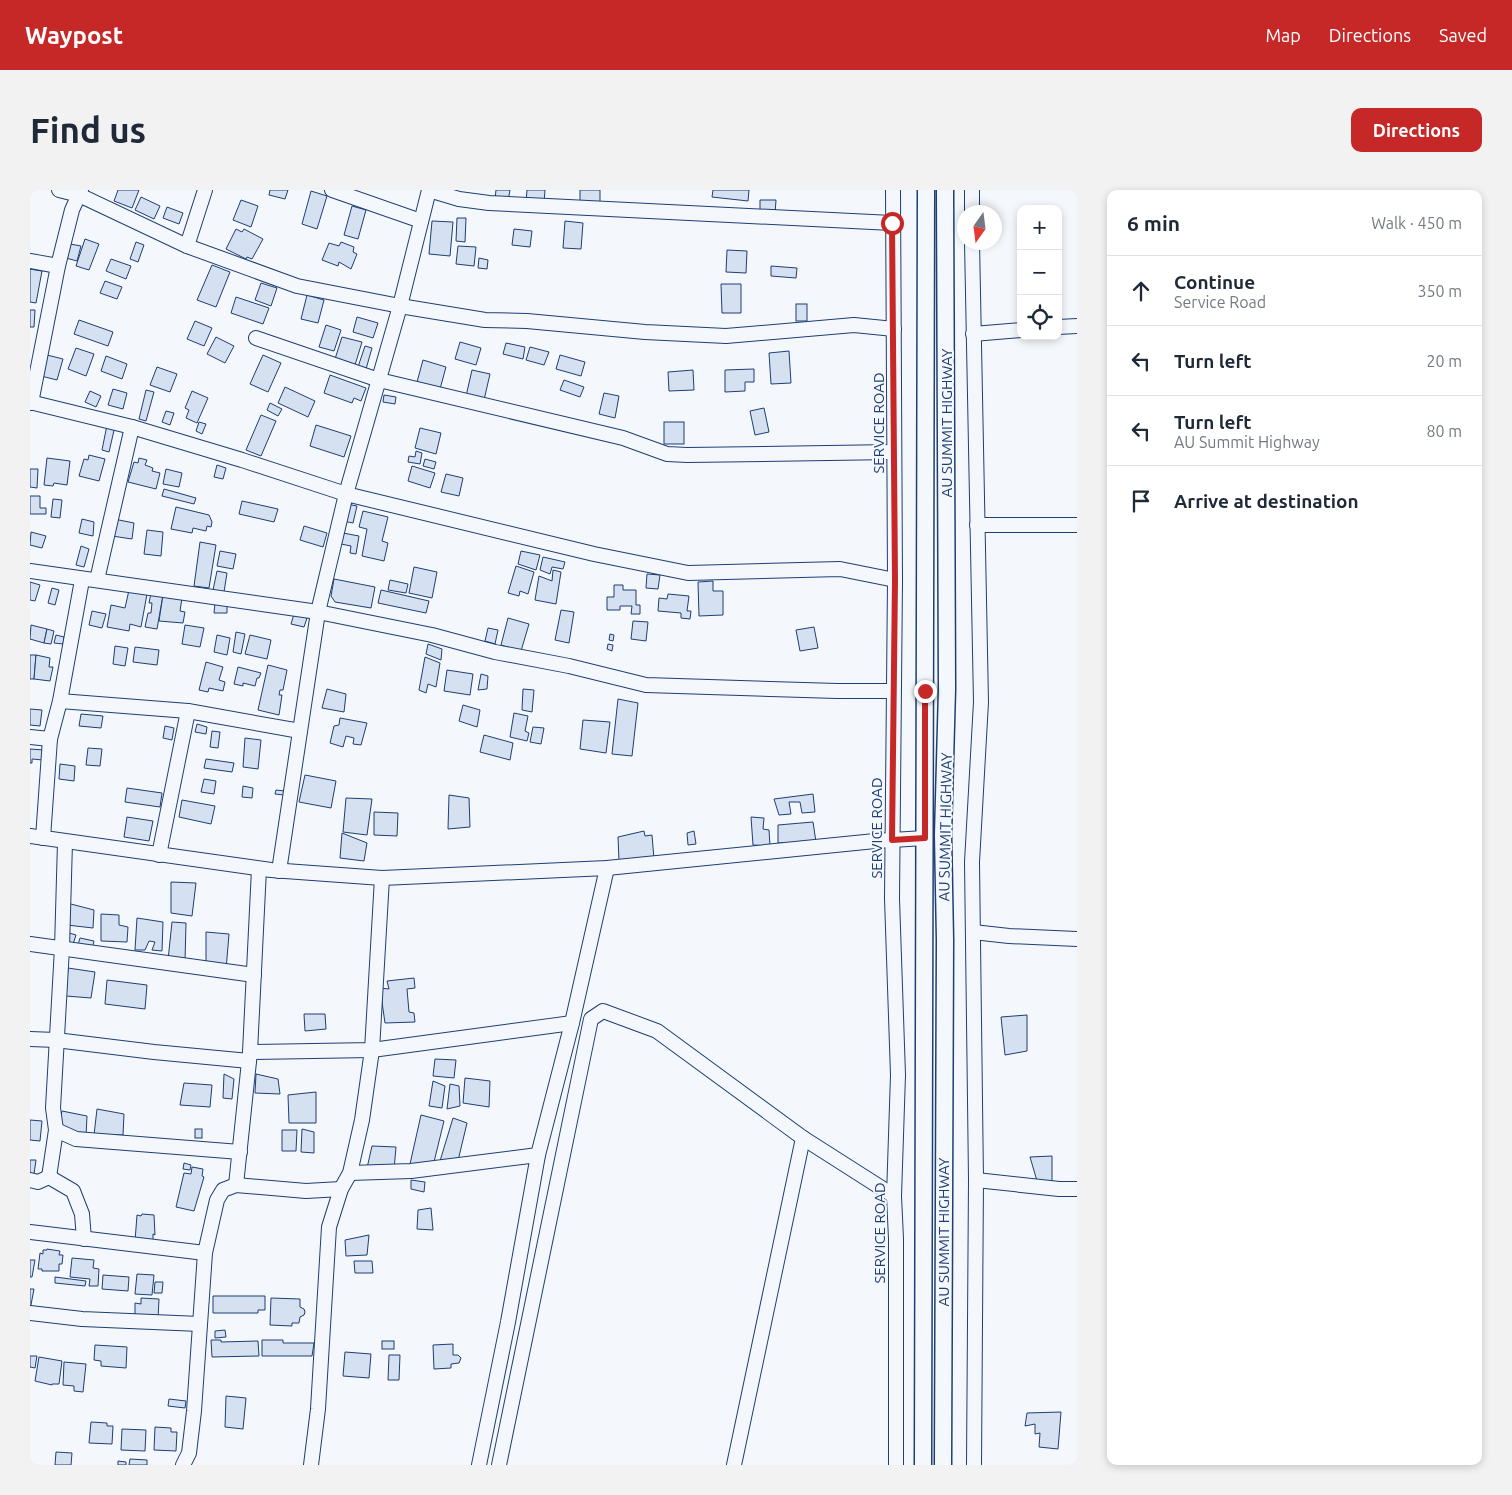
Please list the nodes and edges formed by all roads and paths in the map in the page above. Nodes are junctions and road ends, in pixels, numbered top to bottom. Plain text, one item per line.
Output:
1 (60, 190) edge
2 (205, 190) edge
3 (332, 190) edge
4 (429, 190) edge
5 (893, 190) edge
6 (926, 190) edge
7 (945, 190) edge
8 (972, 190) edge
9 (80, 192) edge
10 (490, 197) edge
11 (972, 205) edge
12 (421, 221) junction
13 (892, 223) junction
14 (187, 246) junction
15 (972, 250) edge
16 (30, 261) edge
17 (58, 266) junction
18 (400, 306) junction
19 (1077, 326) edge
20 (1062, 327) edge
21 (894, 329) junction
22 (1017, 330) edge
23 (973, 334) junction
24 (256, 338) dead end
25 (379, 380) junction
26 (31, 402) edge
27 (132, 427) junction
28 (894, 452) junction
29 (346, 494) junction
30 (977, 525) junction
31 (1077, 525) edge
32 (30, 571) edge
33 (82, 580) junction
34 (97, 580) junction
35 (895, 580) junction
36 (318, 612) junction
37 (893, 691) junction
38 (60, 701) junction
39 (188, 711) junction
40 (300, 731) junction
41 (30, 737) edge
42 (50, 739) junction
43 (36, 837) edge
44 (925, 838) junction
45 (892, 840) junction
46 (65, 842) junction
47 (159, 855) junction
48 (259, 868) junction
49 (607, 868) junction
50 (279, 871) junction
51 (382, 878) junction
52 (973, 932) junction
53 (1077, 939) edge
54 (30, 944) edge
55 (62, 948) junction
56 (254, 975) junction
57 (572, 1023) junction
58 (30, 1039) edge
59 (56, 1040) junction
60 (372, 1050) junction
61 (249, 1056) junction
62 (56, 1130) junction
63 (802, 1138) junction
64 (240, 1152) junction
65 (538, 1155) junction
66 (350, 1173) junction
67 (49, 1177) junction
68 (30, 1180) edge
69 (976, 1180) junction
70 (236, 1185) junction
71 (341, 1189) junction
72 (1077, 1189) edge
73 (894, 1196) junction
74 (30, 1232) edge
75 (84, 1238) junction
76 (204, 1253) junction
77 (30, 1313) edge
78 (200, 1324) junction
79 (188, 1461) edge
80 (311, 1465) edge
81 (479, 1465) edge
82 (499, 1465) edge
83 (734, 1465) edge
84 (896, 1465) edge
85 (922, 1465) edge
86 (943, 1465) edge
87 (974, 1465) edge

1 - 9 street
2 - 14 street
3 - 12 street
4 - 10 street
4 - 12 street
5 - 13 street, SERVICE ROAD
6 - 44 main road, AU SUMMIT HIGHWAY
7 - 86 main road, AU SUMMIT HIGHWAY
8 - 11 street
9 - 14 street
9 - 17 street
10 - 13 street
12 - 18 street
13 - 21 street, SERVICE ROAD
14 - 18 street
15 - 23 street
16 - 17 street
17 - 26 street
18 - 21 street
18 - 25 street
19 - 20 street
21 - 28 street, SERVICE ROAD
22 - 23 street
23 - 30 street
24 - 25 street
25 - 28 street
25 - 29 street
26 - 27 street
27 - 29 street
27 - 34 street
28 - 35 street, SERVICE ROAD
29 - 35 street
29 - 36 street
30 - 31 street
30 - 52 street
32 - 33 street
33 - 34 street
33 - 38 street
34 - 36 street
35 - 37 street, SERVICE ROAD
36 - 37 street
36 - 40 street
37 - 45 street, SERVICE ROAD
38 - 39 street
38 - 42 street
39 - 40 street
39 - 47 street
40 - 50 street
41 - 42 street
42 - 43 street
43 - 46 street
44 - 45 street
44 - 85 main road, AU SUMMIT HIGHWAY
45 - 49 street
45 - 73 street, SERVICE ROAD
46 - 47 street
46 - 55 street
47 - 48 street
48 - 50 street
48 - 56 street
49 - 51 street
49 - 57 street
50 - 51 street
51 - 60 street
52 - 53 street
52 - 69 street
54 - 55 street
55 - 56 street
55 - 59 street
56 - 61 street
57 - 60 street
57 - 65 street
58 - 59 street
59 - 61 street
59 - 62 street
60 - 61 street
60 - 66 street
61 - 64 street
62 - 64 street
62 - 67 street
63 - 73 street
63 - 82 street
63 - 83 street
64 - 70 street
65 - 66 street
65 - 81 street
66 - 71 street
67 - 68 street
67 - 75 street
69 - 72 street
69 - 87 street
70 - 71 street
70 - 76 street
71 - 80 street
73 - 84 street, SERVICE ROAD
74 - 75 street
75 - 76 street
76 - 78 street
77 - 78 street
78 - 79 street

